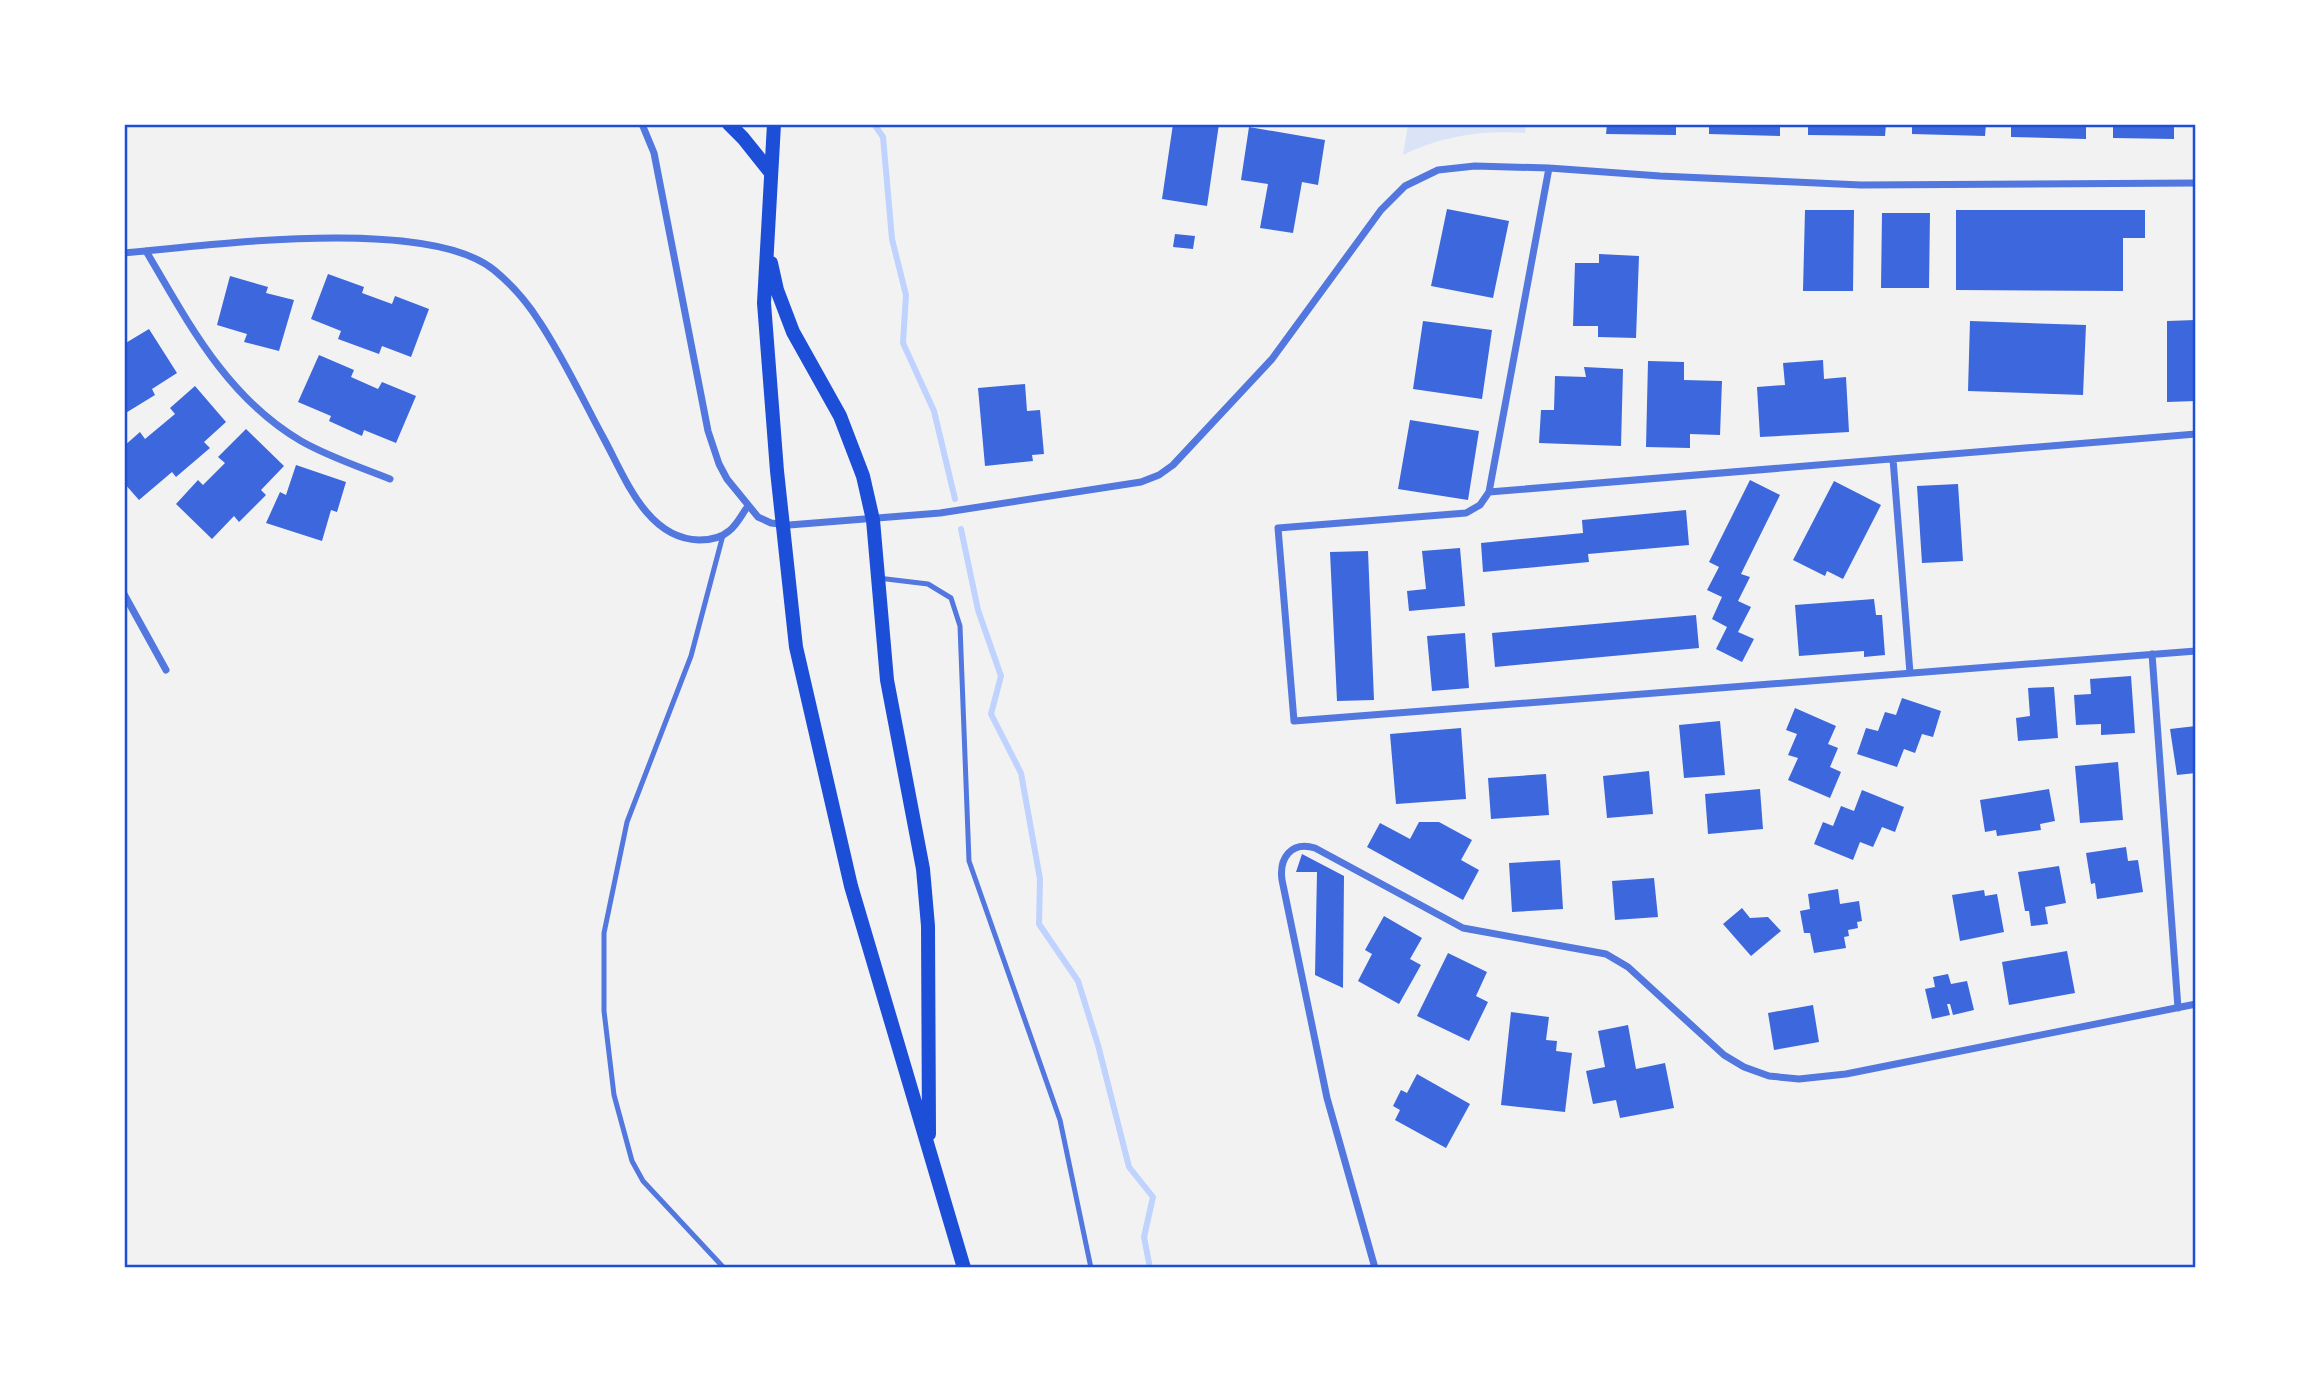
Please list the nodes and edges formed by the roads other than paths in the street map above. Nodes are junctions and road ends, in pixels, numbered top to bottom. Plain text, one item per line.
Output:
1 (642, 124) edge
2 (729, 124) edge
3 (774, 124) edge
4 (1549, 168) junction
5 (771, 173) junction
6 (2196, 183) edge
7 (767, 248) junction
8 (146, 251) junction
9 (124, 253) edge
10 (2196, 435) edge
11 (1893, 459) junction
12 (390, 479) dead end
13 (1489, 492) junction
14 (748, 506) junction
15 (873, 520) junction
16 (723, 535) junction
17 (878, 578) junction
18 (124, 594) edge
19 (2196, 651) edge
20 (2152, 654) junction
21 (166, 670) dead end
22 (1910, 673) junction
23 (2196, 1004) edge
24 (2178, 1008) junction
25 (929, 1153) junction
26 (724, 1268) edge
27 (964, 1268) edge
28 (1091, 1268) edge
29 (1375, 1268) edge

1 - 14 street
2 - 5 main road
3 - 5 main road
4 - 6 street
4 - 13 street
4 - 15 street
5 - 7 main road
7 - 15 main road
7 - 25 main road
8 - 9 street
8 - 12 street
8 - 16 street
10 - 11 street
11 - 13 street
11 - 22 street
13 - 22 street
14 - 15 street
14 - 16 street
15 - 17 main road
16 - 26 lane
17 - 25 main road
17 - 28 lane
18 - 21 street
19 - 20 street
20 - 22 street
20 - 24 street
23 - 24 street
24 - 29 street
25 - 27 main road

